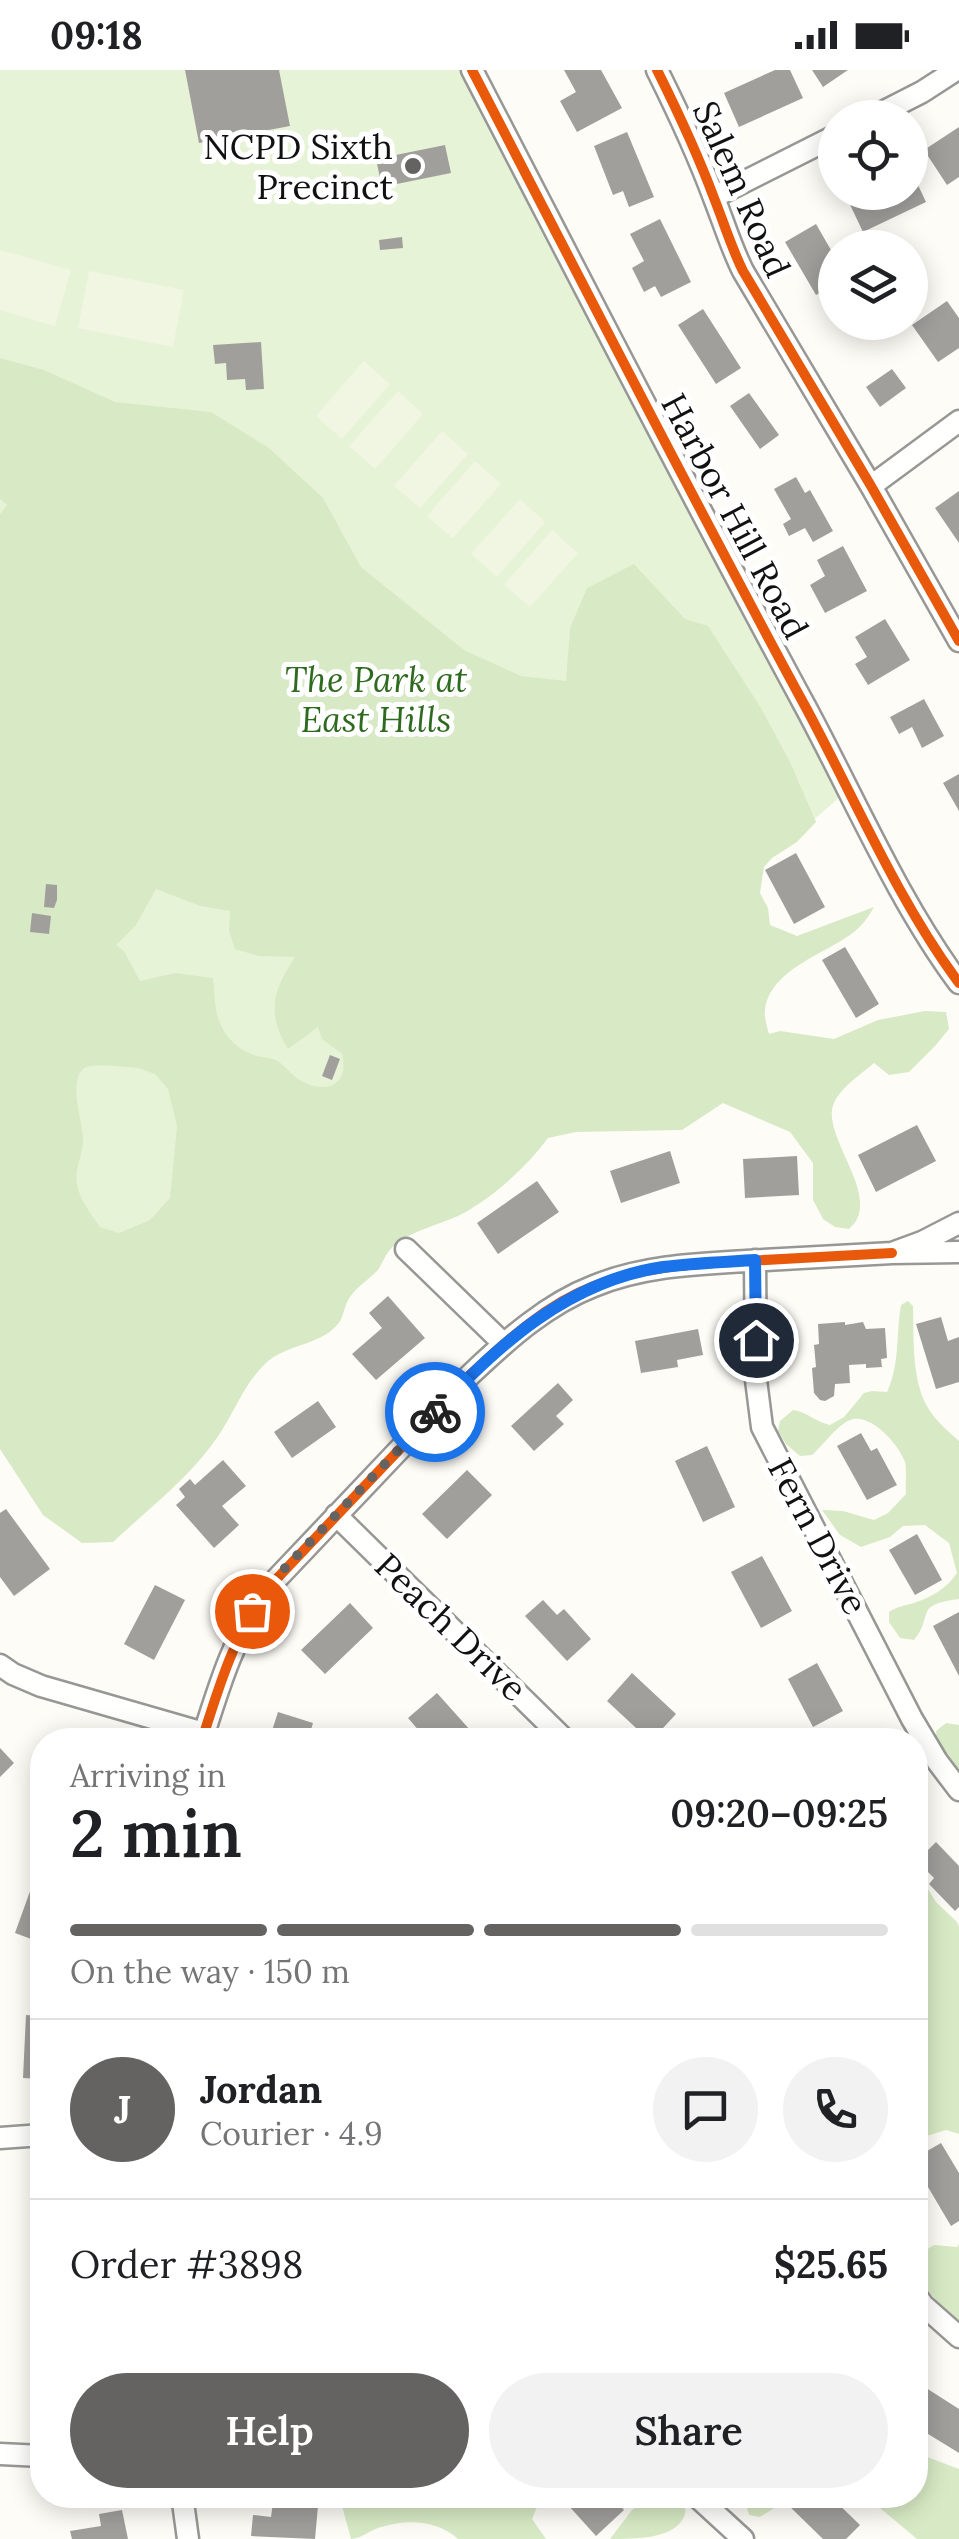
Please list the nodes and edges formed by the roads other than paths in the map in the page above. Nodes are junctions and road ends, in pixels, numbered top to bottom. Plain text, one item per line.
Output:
1 (472, 70) edge
2 (657, 70) edge
3 (956, 70) edge
4 (906, 100) edge
5 (818, 145) edge
6 (714, 198) junction
7 (959, 421) edge
8 (871, 486) junction
9 (959, 641) edge
10 (959, 983) edge
11 (959, 1223) edge
12 (406, 1249) dead end
13 (959, 1252) edge
14 (892, 1253) junction
15 (755, 1260) junction
16 (504, 1344) junction
17 (336, 1514) junction
18 (0, 1665) edge
19 (174, 1728) edge
20 (206, 1728) edge
21 (553, 1728) edge
22 (917, 1728) edge
23 (928, 1746) edge
24 (959, 1790) edge
25 (30, 2136) edge
26 (0, 2138) edge
27 (928, 2309) edge
28 (959, 2337) edge
29 (0, 2454) edge
30 (30, 2455) edge
31 (184, 2508) edge
32 (709, 2508) edge
33 (188, 2539) edge
34 (742, 2539) edge

1 - 10 street, Harbor Hill Road
2 - 6 street, Salem Road
3 - 4 street
5 - 6 street
6 - 8 street, Salem Road
7 - 8 street
8 - 9 street, Salem Road
11 - 14 street
12 - 16 street
13 - 14 street
14 - 15 street
15 - 16 street
15 - 22 street, Fern Drive
16 - 17 street
17 - 20 street
17 - 21 street, Peach Drive
18 - 19 street
23 - 24 street, Fern Drive
25 - 26 street
27 - 28 street
29 - 30 street
31 - 33 street
32 - 34 street

